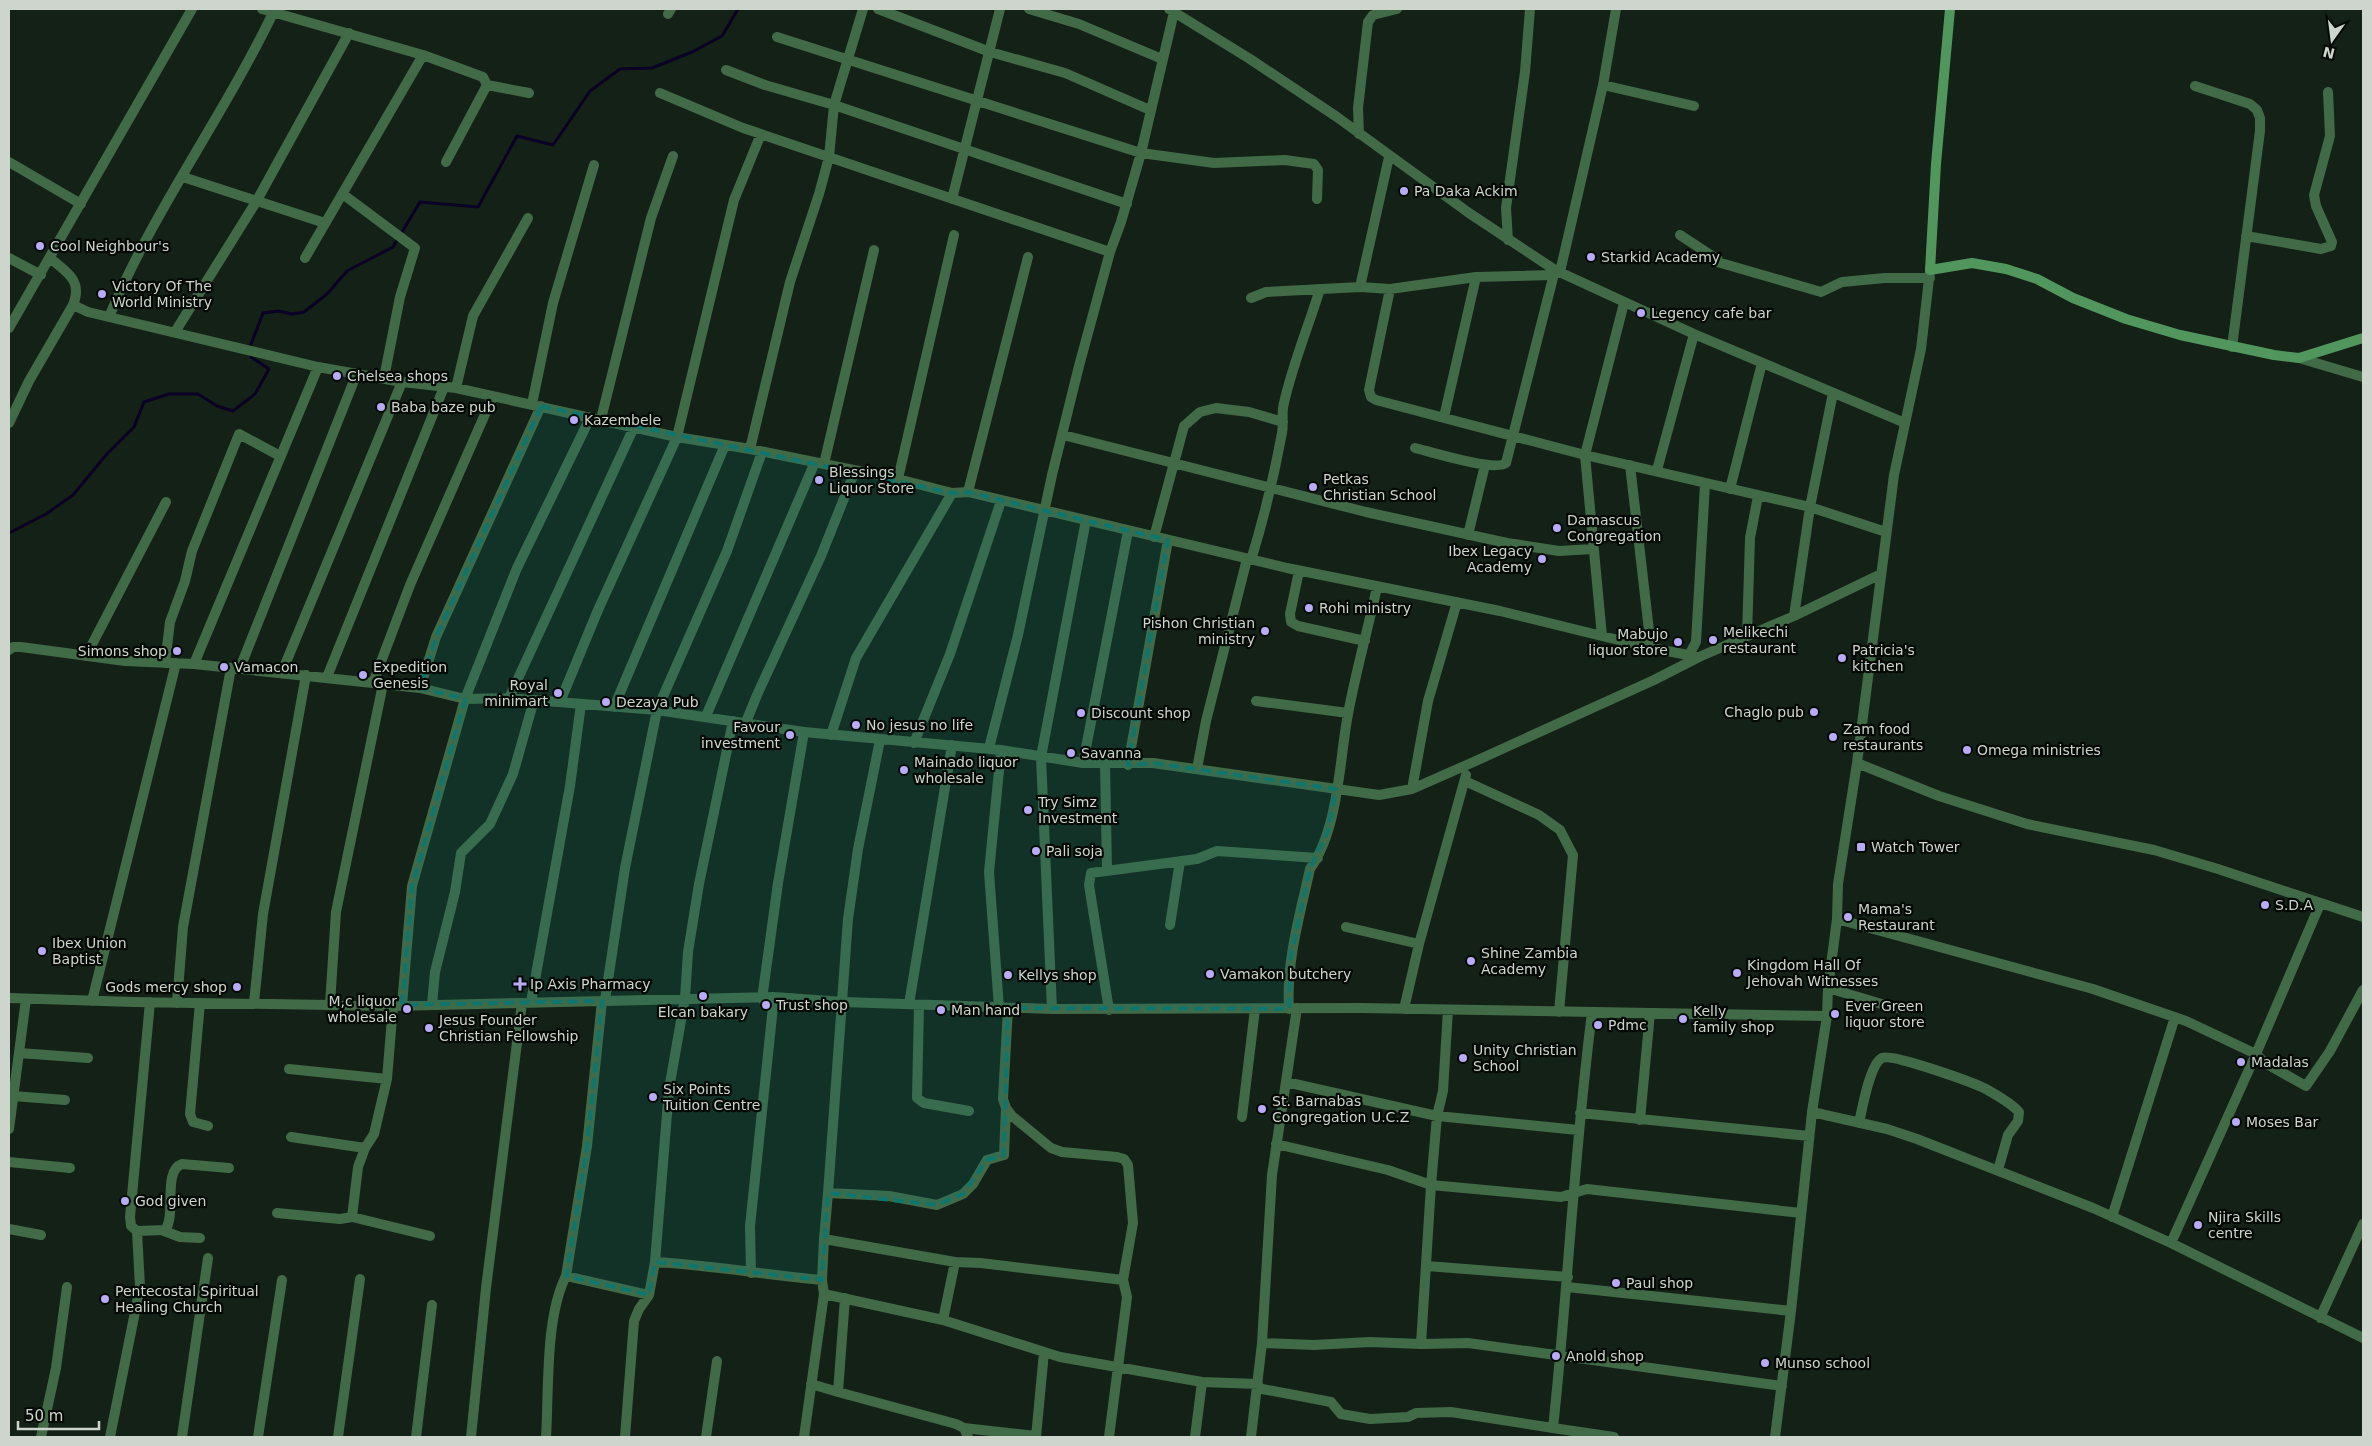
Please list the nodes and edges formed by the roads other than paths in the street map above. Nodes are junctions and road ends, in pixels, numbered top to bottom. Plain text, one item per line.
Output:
1 (192, 9) edge
2 (262, 9) edge
3 (862, 9) edge
4 (878, 9) edge
5 (1000, 9) edge
6 (1029, 9) edge
7 (1397, 9) edge
8 (1530, 9) edge
9 (1616, 9) edge
10 (1950, 9) edge
11 (1172, 10) edge
12 (272, 13) junction
13 (349, 33) junction
14 (777, 37) dead end
15 (990, 52) junction
16 (423, 55) junction
17 (847, 58) junction
18 (1162, 59) junction
19 (726, 70) dead end
20 (488, 85) junction
21 (1603, 85) junction
22 (2195, 86) dead end
23 (2328, 92) dead end
24 (529, 93) dead end
25 (660, 93) dead end
26 (978, 99) junction
27 (834, 105) junction
28 (1694, 106) dead end
29 (1150, 110) junction
30 (761, 134) junction
31 (1359, 134) junction
32 (964, 150) junction
33 (1141, 152) junction
34 (673, 156) dead end
35 (829, 157) junction
36 (1389, 157) junction
37 (9, 162) edge
38 (446, 162) dead end
39 (594, 165) dead end
40 (183, 177) junction
41 (344, 195) junction
42 (952, 199) junction
43 (1317, 199) dead end
44 (256, 202) junction
45 (81, 204) junction
46 (1127, 204) junction
47 (528, 218) dead end
48 (1506, 222) junction
49 (325, 223) junction
50 (1496, 232) junction
51 (954, 234) dead end
52 (1680, 235) dead end
53 (2246, 236) junction
54 (1508, 240) junction
55 (874, 250) dead end
56 (1110, 252) junction
57 (1028, 257) dead end
58 (9, 258) edge
59 (50, 258) junction
60 (305, 258) dead end
61 (1556, 272) junction
62 (1930, 274) junction
63 (41, 275) junction
64 (1476, 277) junction
65 (1360, 287) junction
66 (1320, 289) junction
67 (1390, 289) junction
68 (1251, 298) dead end
69 (1624, 303) junction
70 (73, 305) junction
71 (109, 317) junction
72 (9, 328) edge
73 (175, 332) junction
74 (1694, 334) junction
75 (2363, 338) edge
76 (2232, 347) junction
77 (2298, 358) junction
78 (1762, 363) junction
79 (318, 367) junction
80 (357, 373) junction
81 (2363, 377) edge
82 (384, 378) junction
83 (402, 382) junction
84 (444, 386) junction
85 (456, 388) junction
86 (1833, 393) junction
87 (493, 396) junction
88 (536, 405) junction
89 (1444, 417) junction
90 (590, 418) junction
91 (601, 419) junction
92 (1284, 422) junction
93 (9, 423) edge
94 (1905, 423) junction
95 (634, 427) junction
96 (1063, 435) junction
97 (1515, 435) junction
98 (677, 437) junction
99 (725, 445) junction
100 (750, 448) junction
101 (1415, 448) dead end
102 (762, 452) junction
103 (1585, 455) junction
104 (280, 456) junction
105 (819, 463) junction
106 (1175, 463) junction
107 (1485, 464) junction
108 (1630, 464) junction
109 (1657, 470) junction
110 (855, 471) junction
111 (898, 479) junction
112 (1706, 484) junction
113 (1271, 488) junction
114 (1730, 489) junction
115 (968, 492) junction
116 (952, 493) junction
117 (1758, 496) junction
118 (1001, 501) junction
119 (166, 502) dead end
120 (1810, 507) junction
121 (1045, 509) junction
122 (1086, 520) junction
123 (1128, 531) junction
124 (1886, 532) junction
125 (1468, 535) junction
126 (1154, 537) junction
127 (1168, 540) junction
128 (1593, 549) junction
129 (1249, 560) junction
130 (1299, 571) junction
131 (1881, 574) junction
132 (1377, 587) junction
133 (1457, 602) junction
134 (1794, 616) junction
135 (1602, 636) junction
136 (1747, 636) junction
137 (1365, 641) junction
138 (1651, 648) junction
139 (9, 650) edge
140 (86, 656) junction
141 (1694, 656) junction
142 (165, 663) junction
143 (176, 663) junction
144 (194, 664) junction
145 (236, 668) junction
146 (282, 672) junction
147 (306, 675) junction
148 (327, 677) junction
149 (378, 683) junction
150 (420, 688) junction
151 (509, 698) junction
152 (465, 699) junction
153 (534, 700) junction
154 (560, 702) junction
155 (1256, 702) dead end
156 (581, 704) junction
157 (614, 707) junction
158 (657, 710) junction
159 (1348, 713) junction
160 (706, 716) junction
161 (733, 721) junction
162 (746, 722) junction
163 (804, 732) junction
164 (831, 735) junction
165 (880, 740) junction
166 (914, 743) junction
167 (952, 745) junction
168 (989, 748) junction
169 (1000, 750) junction
170 (1041, 757) junction
171 (1105, 763) junction
172 (1857, 763) junction
173 (1083, 764) junction
174 (1468, 764) junction
175 (1128, 765) junction
176 (1197, 769) junction
177 (1464, 781) junction
178 (1336, 789) junction
179 (1412, 789) junction
180 (1318, 858) junction
181 (1180, 861) junction
182 (1106, 870) junction
183 (2320, 904) junction
184 (2363, 917) edge
185 (1837, 919) junction
186 (1170, 925) dead end
187 (1346, 927) dead end
188 (1419, 944) junction
189 (1828, 988) junction
190 (2363, 990) edge
191 (774, 997) junction
192 (9, 998) edge
193 (685, 998) junction
194 (762, 998) junction
195 (26, 999) junction
196 (92, 1001) junction
197 (604, 1001) junction
198 (150, 1002) junction
199 (843, 1002) junction
200 (176, 1003) junction
201 (200, 1003) junction
202 (527, 1003) junction
203 (254, 1004) junction
204 (330, 1004) junction
205 (432, 1004) junction
206 (914, 1004) junction
207 (397, 1005) junction
208 (1003, 1008) junction
209 (1293, 1008) junction
210 (1895, 1008) dead end
211 (1052, 1009) junction
212 (1255, 1009) junction
213 (1404, 1009) junction
214 (1109, 1010) junction
215 (1448, 1010) junction
216 (1559, 1012) junction
217 (1592, 1013) junction
218 (1650, 1014) junction
219 (1827, 1016) junction
220 (2176, 1017) junction
221 (19, 1053) junction
222 (2256, 1054) junction
223 (88, 1058) dead end
224 (13, 1069) edge
225 (289, 1069) dead end
226 (387, 1079) junction
227 (1286, 1082) junction
228 (13, 1096) junction
229 (65, 1100) dead end
230 (1006, 1108) junction
231 (969, 1111) dead end
232 (1812, 1112) junction
233 (1580, 1114) junction
234 (1437, 1116) junction
235 (1242, 1117) dead end
236 (1640, 1120) junction
237 (1859, 1123) junction
238 (208, 1126) dead end
239 (9, 1129) edge
240 (1578, 1130) junction
241 (1809, 1136) junction
242 (291, 1137) dead end
243 (1276, 1144) junction
244 (366, 1148) junction
245 (9, 1162) edge
246 (70, 1168) dead end
247 (229, 1168) dead end
248 (1998, 1170) junction
249 (1431, 1185) junction
250 (828, 1193) junction
251 (1573, 1193) junction
252 (277, 1213) dead end
253 (1801, 1213) junction
254 (2112, 1216) junction
255 (352, 1217) junction
256 (2363, 1224) edge
257 (9, 1229) edge
258 (137, 1231) junction
259 (164, 1231) junction
260 (41, 1235) dead end
261 (430, 1236) dead end
262 (200, 1238) dead end
263 (824, 1239) junction
264 (2171, 1243) junction
265 (208, 1258) dead end
266 (655, 1262) junction
267 (955, 1262) junction
268 (1427, 1266) junction
269 (751, 1273) junction
270 (566, 1276) junction
271 (360, 1279) dead end
272 (282, 1280) dead end
273 (822, 1280) junction
274 (1123, 1280) junction
275 (1568, 1282) junction
276 (66, 1287) dead end
277 (824, 1294) junction
278 (649, 1295) junction
279 (846, 1298) junction
280 (432, 1306) dead end
281 (1791, 1311) junction
282 (2320, 1318) junction
283 (943, 1320) junction
284 (2363, 1338) edge
285 (1262, 1343) junction
286 (1421, 1344) junction
287 (1044, 1352) junction
288 (1561, 1355) junction
289 (717, 1361) dead end
290 (1118, 1366) junction
291 (1202, 1382) junction
292 (812, 1384) junction
293 (1258, 1386) junction
294 (1782, 1386) junction
295 (838, 1392) junction
296 (1554, 1428) junction
297 (966, 1432) edge
298 (41, 1437) edge
299 (110, 1437) edge
300 (182, 1437) edge
301 (258, 1437) edge
302 (338, 1437) edge
303 (416, 1437) edge
304 (471, 1437) edge
305 (546, 1437) edge
306 (625, 1437) edge
307 (706, 1437) edge
308 (804, 1437) edge
309 (1036, 1437) edge
310 (1109, 1437) edge
311 (1195, 1437) edge
312 (1251, 1437) edge
313 (1614, 1437) edge
314 (1775, 1437) edge

1 - 45 street
2 - 12 street
3 - 17 street
4 - 15 street
5 - 15 street
6 - 18 street
7 - 31 street
8 - 48 street
9 - 21 street
10 - 62 street
11 - 18 street
11 - 31 street
12 - 13 street
12 - 40 street
13 - 16 street
13 - 44 street
14 - 17 street
15 - 26 street
15 - 29 street
16 - 20 street
16 - 41 street
17 - 26 street
17 - 27 street
18 - 29 street
19 - 27 street
20 - 24 street
20 - 38 street
21 - 28 street
21 - 61 street
22 - 53 street
23 - 53 street
25 - 30 street
26 - 32 street
26 - 33 street
27 - 32 street
27 - 35 street
29 - 33 street
30 - 35 street
30 - 98 street
31 - 36 street
32 - 42 street
32 - 46 street
33 - 43 street
33 - 46 street
34 - 91 street
35 - 42 street
35 - 100 street
36 - 50 street
36 - 65 street
37 - 45 street
39 - 88 street
40 - 44 street
40 - 71 street
41 - 49 street
41 - 82 street
42 - 56 street
44 - 49 street
44 - 73 street
45 - 59 street
46 - 56 street
47 - 85 street
48 - 50 street
48 - 54 street
49 - 60 street
50 - 54 street
51 - 111 street
52 - 62 street
53 - 76 street
54 - 61 street
55 - 105 street
56 - 96 street
57 - 115 street
58 - 63 street
59 - 63 street
59 - 70 street
61 - 64 street
61 - 69 street
61 - 97 street
62 - 76 street
62 - 94 street
63 - 72 street
64 - 67 street
64 - 89 street
65 - 66 street
65 - 67 street
66 - 68 street
66 - 92 street
67 - 89 street
69 - 74 street
69 - 103 street
70 - 71 street
70 - 93 street
71 - 73 street
73 - 79 street
74 - 78 street
74 - 109 street
75 - 77 street
76 - 77 street
77 - 81 street
78 - 86 street
78 - 114 street
79 - 80 street
79 - 104 street
80 - 82 street
80 - 145 street
82 - 83 street
83 - 84 street
83 - 146 street
84 - 85 street
84 - 148 street
85 - 87 street
86 - 94 street
86 - 120 street
87 - 88 street
87 - 149 street
88 - 90 street
88 - 150 street
89 - 97 street
90 - 91 street
90 - 152 street
91 - 95 street
92 - 106 street
92 - 113 street
94 - 124 street
95 - 98 street
95 - 151 street
96 - 106 street
96 - 121 street
97 - 103 street
97 - 107 street
98 - 99 street
98 - 154 street
99 - 100 street
99 - 157 street
100 - 102 street
101 - 107 street
102 - 105 street
102 - 158 street
103 - 108 street
103 - 128 street
104 - 142 street
104 - 144 street
105 - 110 street
105 - 160 street
106 - 113 street
106 - 126 street
107 - 125 street
108 - 109 street
108 - 138 street
109 - 112 street
110 - 111 street
110 - 162 street
111 - 116 street
112 - 114 street
112 - 141 street
113 - 125 street
113 - 129 street
114 - 117 street
115 - 116 street
115 - 118 street
116 - 164 street
117 - 120 street
117 - 136 street
118 - 121 street
118 - 166 street
119 - 140 street
120 - 124 street
120 - 134 street
121 - 122 street
121 - 168 street
122 - 123 street
122 - 170 street
123 - 126 street
123 - 173 street
124 - 131 street
125 - 128 street
126 - 127 street
127 - 129 street
127 - 175 street
128 - 135 street
129 - 130 street
129 - 176 street
130 - 132 street
130 - 137 street
131 - 134 street
131 - 172 street
132 - 133 street
132 - 137 street
133 - 135 street
133 - 179 street
134 - 136 street
135 - 138 street
136 - 141 street
137 - 159 street
138 - 141 street
139 - 140 street
140 - 142 street
141 - 174 street
142 - 143 street
143 - 144 street
143 - 196 street
144 - 145 street
145 - 146 street
145 - 200 street
146 - 147 street
147 - 148 street
147 - 203 street
148 - 149 street
149 - 150 street
149 - 204 street
150 - 152 street
151 - 152 street
151 - 153 street
152 - 207 street
153 - 154 street
153 - 205 street
154 - 156 street
155 - 159 street
156 - 157 street
156 - 202 street
157 - 158 street
158 - 160 street
158 - 197 street
159 - 178 street
160 - 161 street
161 - 162 street
161 - 193 street
162 - 163 street
163 - 164 street
163 - 194 street
164 - 165 street
165 - 166 street
165 - 199 street
166 - 167 street
167 - 168 street
167 - 206 street
168 - 169 street
169 - 170 street
169 - 208 street
170 - 173 street
170 - 211 street
171 - 173 street
171 - 175 street
171 - 182 street
172 - 183 street
172 - 185 street
174 - 177 street
174 - 179 street
175 - 176 street
176 - 178 street
177 - 188 street
177 - 216 street
178 - 179 street
178 - 180 street
180 - 181 street
180 - 209 street
181 - 182 street
181 - 186 street
182 - 214 street
183 - 184 street
183 - 222 street
185 - 189 street
185 - 220 street
187 - 188 street
188 - 213 street
189 - 210 street
189 - 219 street
190 - 222 street
191 - 194 street
191 - 199 street
191 - 269 street
192 - 195 street
193 - 194 street
193 - 197 street
193 - 266 street
195 - 196 street
195 - 221 street
196 - 198 street
197 - 202 street
197 - 270 street
198 - 200 street
198 - 258 street
199 - 206 street
199 - 250 street
200 - 201 street
201 - 203 street
201 - 238 street
202 - 205 street
202 - 304 street
203 - 204 street
204 - 207 street
205 - 207 street
206 - 208 street
206 - 231 street
207 - 226 street
208 - 211 street
208 - 230 street
209 - 212 street
209 - 213 street
209 - 227 street
211 - 214 street
212 - 214 street
212 - 235 street
213 - 215 street
215 - 216 street
215 - 234 street
216 - 217 street
217 - 218 street
217 - 233 street
218 - 219 street
218 - 236 street
219 - 232 street
220 - 222 street
220 - 254 street
221 - 223 street
221 - 224 street
222 - 264 street
224 - 228 street
225 - 226 street
226 - 244 street
227 - 234 street
227 - 243 street
228 - 229 street
228 - 239 street
230 - 250 street
230 - 274 street
232 - 237 street
232 - 241 street
233 - 236 street
233 - 240 street
234 - 240 street
234 - 249 street
236 - 241 street
237 - 248 street
237 - 248 street
240 - 251 street
241 - 253 street
242 - 244 street
243 - 249 street
243 - 285 street
244 - 255 street
245 - 246 street
247 - 259 street
248 - 254 street
249 - 251 street
249 - 268 street
250 - 263 street
251 - 253 street
251 - 275 street
252 - 255 street
253 - 281 street
254 - 264 street
255 - 261 street
256 - 282 street
257 - 260 street
258 - 259 street
258 - 299 street
259 - 262 street
263 - 267 street
263 - 273 street
264 - 282 street
265 - 300 street
266 - 269 street
266 - 278 street
267 - 274 street
267 - 283 street
268 - 275 street
268 - 286 street
269 - 273 street
270 - 278 street
270 - 305 street
271 - 302 street
272 - 301 street
273 - 277 street
274 - 290 street
275 - 281 street
275 - 288 street
276 - 298 street
277 - 279 street
277 - 292 street
278 - 306 street
279 - 283 street
279 - 295 street
280 - 303 street
281 - 294 street
282 - 284 street
283 - 287 street
285 - 286 street
285 - 293 street
286 - 288 street
287 - 290 street
287 - 309 street
288 - 294 street
288 - 296 street
289 - 307 street
290 - 291 street
290 - 310 street
291 - 293 street
291 - 311 street
292 - 295 street
292 - 308 street
293 - 296 street
293 - 312 street
294 - 314 street
295 - 297 street
296 - 313 street
297 - 309 street

